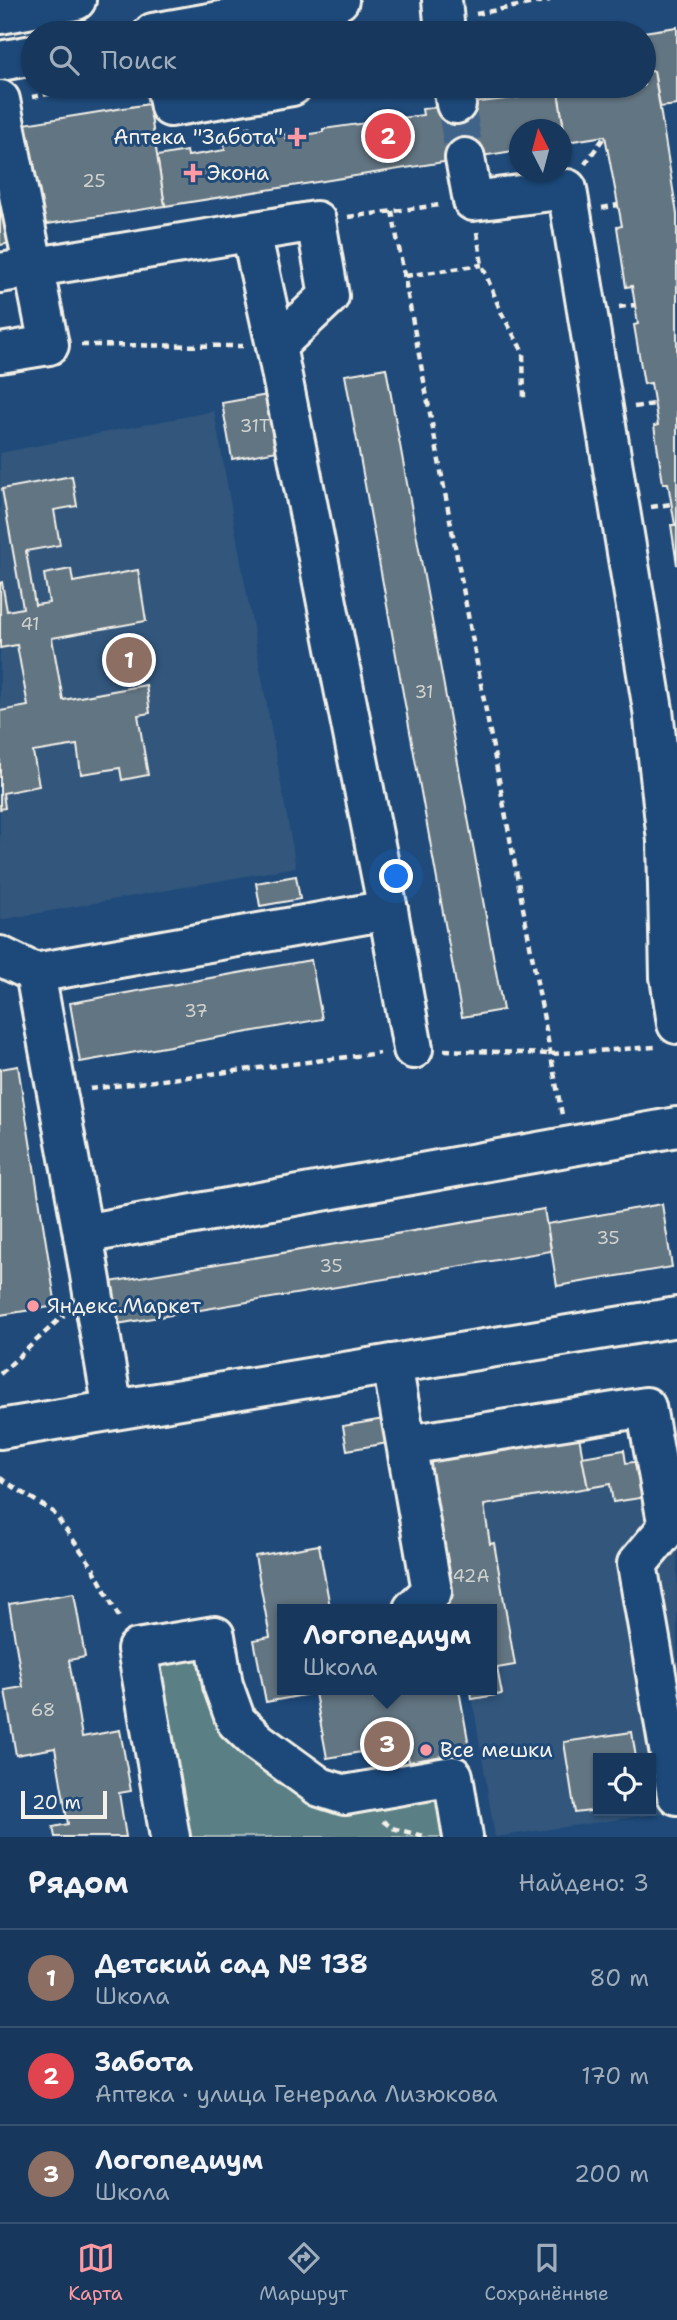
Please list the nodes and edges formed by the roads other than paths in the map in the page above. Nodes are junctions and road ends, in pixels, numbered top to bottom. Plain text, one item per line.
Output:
1 (76, 0) edge
2 (339, 0) edge
3 (442, 0) edge
4 (0, 14) edge
5 (222, 21) edge
6 (444, 21) edge
7 (21, 57) edge
8 (0, 61) edge
9 (168, 98) edge
10 (222, 98) edge
11 (0, 101) edge
12 (5, 153) edge
13 (465, 158) tunnel mouth
14 (251, 232) junction
15 (16, 270) edge
16 (276, 346) junction
17 (0, 353) edge
18 (672, 840) edge
19 (388, 910) junction
20 (0, 956) edge
21 (35, 973) junction
22 (671, 1035) edge
23 (413, 1049) road end
24 (677, 1127) edge
25 (83, 1234) junction
26 (677, 1317) edge
27 (392, 1364) junction
28 (113, 1410) junction
29 (0, 1429) edge
30 (407, 1445) junction
31 (418, 1604) edge
32 (677, 1795) edge
33 (170, 1837) edge
34 (463, 1837) edge

1 - 4 street
2 - 5 street
3 - 6 street
7 - 8 street
9 - 10 street
11 - 12 street
12 - 15 street
13 - 18 street
14 - 15 street
14 - 16 street
14 - 16 street
15 - 17 street
16 - 19 street
18 - 22 street
19 - 21 street
19 - 23 street
20 - 21 street
21 - 25 street
24 - 25 street
25 - 28 street
26 - 27 street
27 - 28 street
27 - 30 street
28 - 29 street
30 - 31 street
30 - 32 street
33 - 34 street

